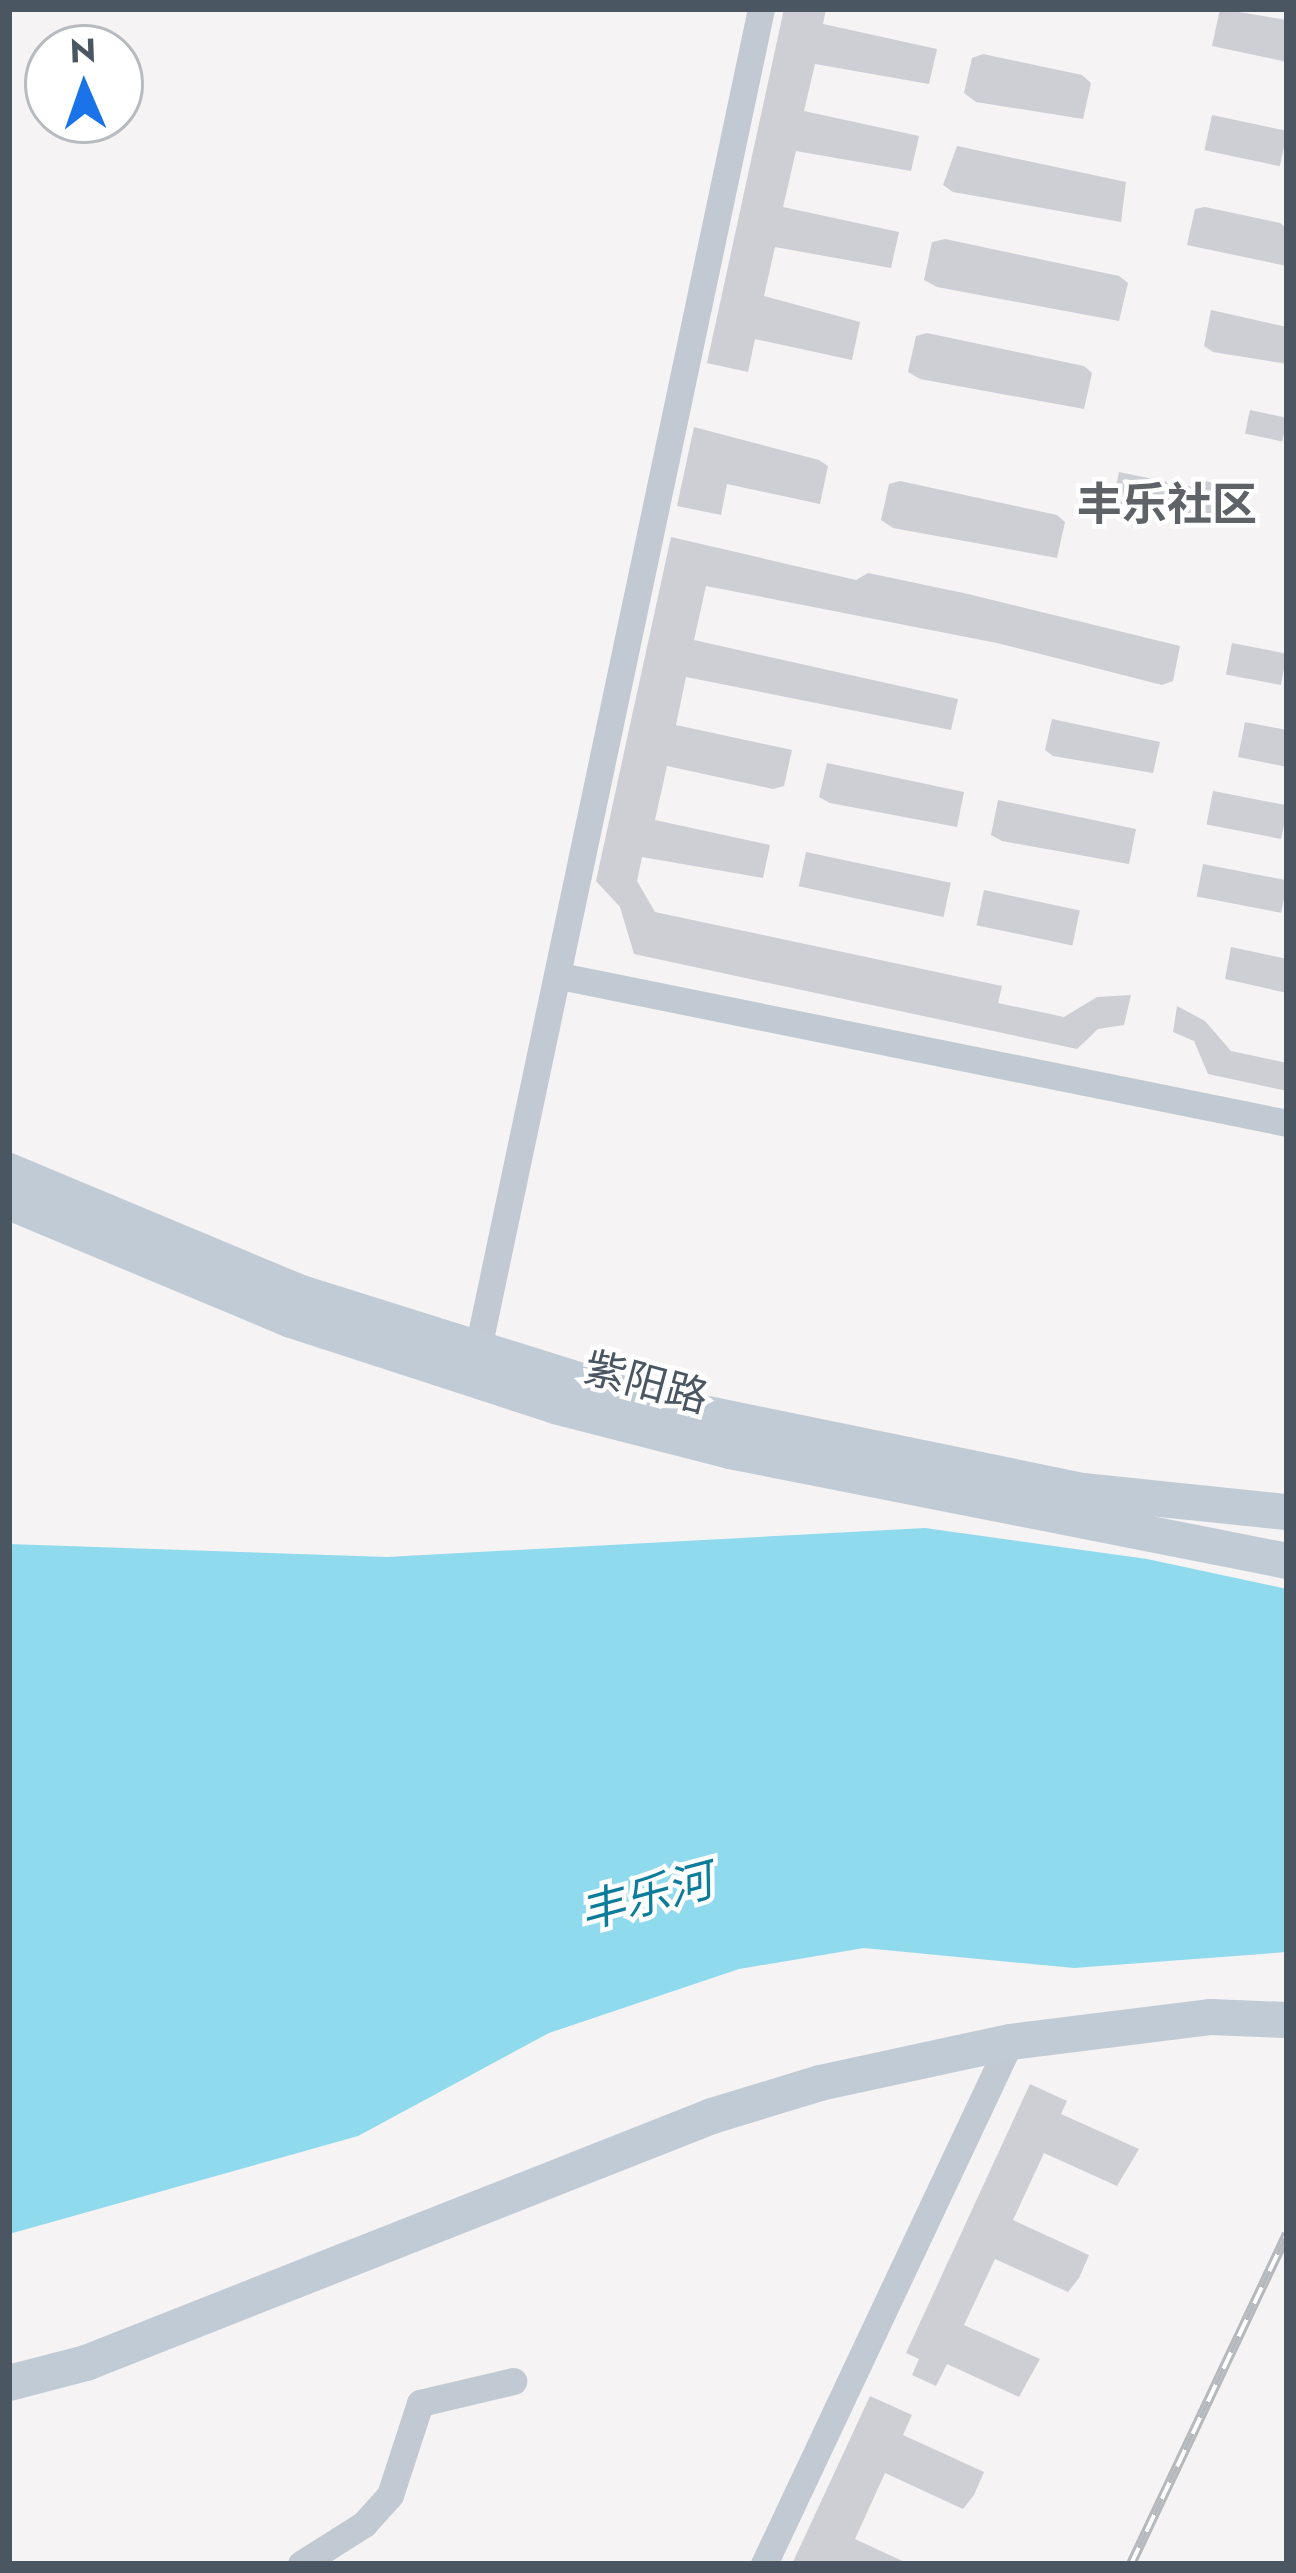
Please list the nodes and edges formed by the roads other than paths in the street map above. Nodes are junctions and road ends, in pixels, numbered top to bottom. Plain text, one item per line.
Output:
1 (761, 9) edge
2 (560, 976) junction
3 (1287, 1123) edge
4 (9, 1171) edge
5 (9, 1202) edge
6 (477, 1353) junction
7 (1287, 1512) edge
8 (1287, 1561) edge
9 (1287, 1996) edge
10 (1287, 2020) edge
11 (1010, 2042) junction
12 (9, 2358) edge
13 (513, 2381) dead end
14 (9, 2383) edge
15 (302, 2564) edge
16 (764, 2564) edge

1 - 2 street
2 - 3 street
2 - 6 street
4 - 6 street, 紫阳路
5 - 8 street, 紫阳路
6 - 7 street, 紫阳路
9 - 12 street
10 - 11 street
11 - 14 street
11 - 16 street
13 - 15 street

